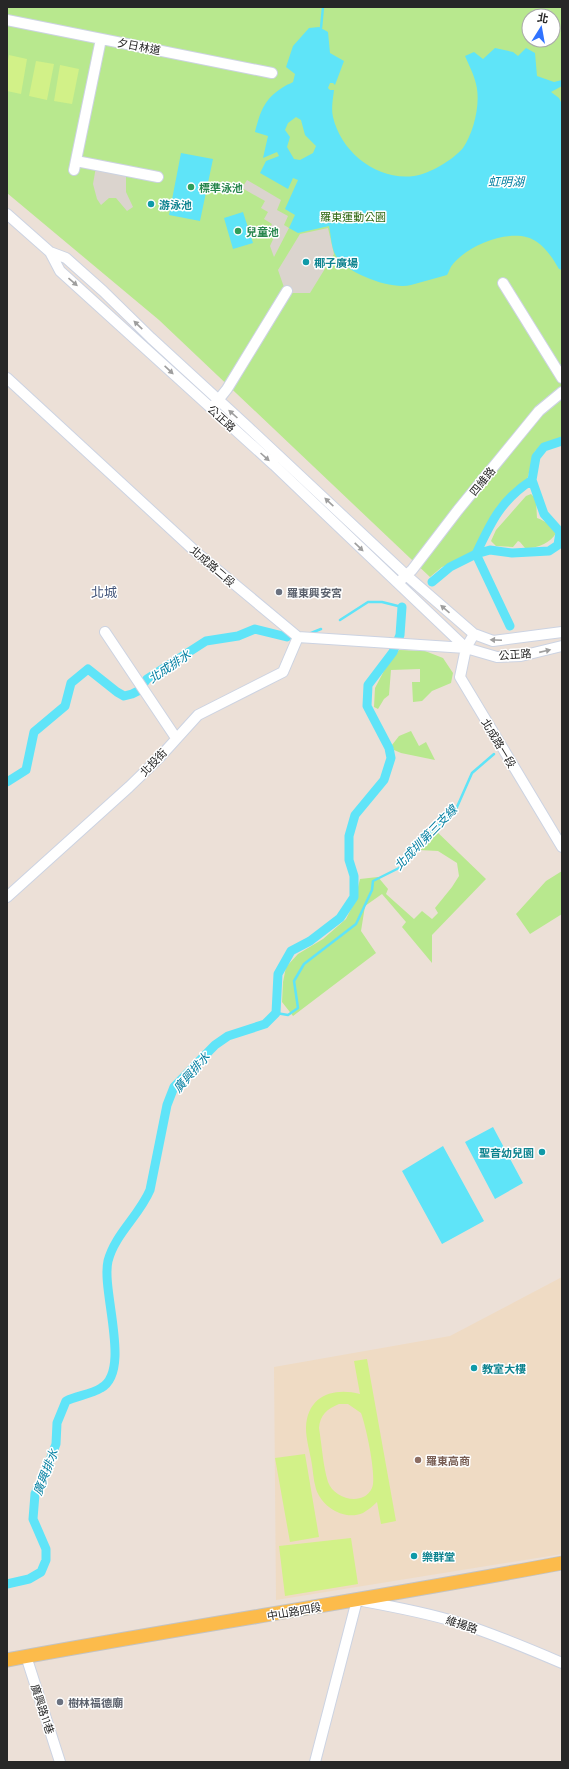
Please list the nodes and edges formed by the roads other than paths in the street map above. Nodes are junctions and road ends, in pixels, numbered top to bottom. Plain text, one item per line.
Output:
1 (7, 20) edge
2 (101, 39) junction
3 (272, 73) dead end
4 (158, 177) dead end
5 (7, 214) edge
6 (50, 252) junction
7 (503, 283) dead end
8 (287, 291) dead end
9 (7, 378) edge
10 (562, 378) edge
11 (562, 392) edge
12 (218, 400) junction
13 (210, 408) junction
14 (406, 575) junction
15 (398, 584) junction
16 (105, 632) dead end
17 (562, 632) edge
18 (474, 634) junction
19 (298, 637) junction
20 (562, 646) edge
21 (466, 648) junction
22 (176, 738) junction
23 (562, 847) edge
24 (7, 897) edge
25 (562, 1563) edge
26 (357, 1600) junction
27 (26, 1656) junction
28 (7, 1660) edge
29 (562, 1663) edge
30 (60, 1762) edge
31 (315, 1762) edge

1 - 2 street, 夕日林道
2 - 3 street, 夕日林道
2 - 4 street
5 - 6 street, 公正路
12 -> 6 street, 公正路
6 -> 13 street, 公正路
7 - 10 street
8 - 12 street
9 - 19 street, 北成路二段
11 - 14 street, 四維路
12 - 13 street
14 -> 12 street, 公正路
13 -> 15 street, 公正路
14 - 15 street
18 -> 14 street, 公正路
15 - 21 street, 公正路
16 - 22 street
17 -> 18 street, 公正路
18 - 21 street, 北成路一段
19 - 21 street
19 - 22 street, 北投街
21 -> 20 street, 公正路
21 - 23 street, 北成路一段
22 - 24 street, 北投街
25 - 26 main road, 中山路四段
26 - 27 main road, 中山路四段
26 - 29 street, 維揚路
26 - 31 street
27 - 28 main road, 中山路四段
27 - 30 street, 廣興路11巷

